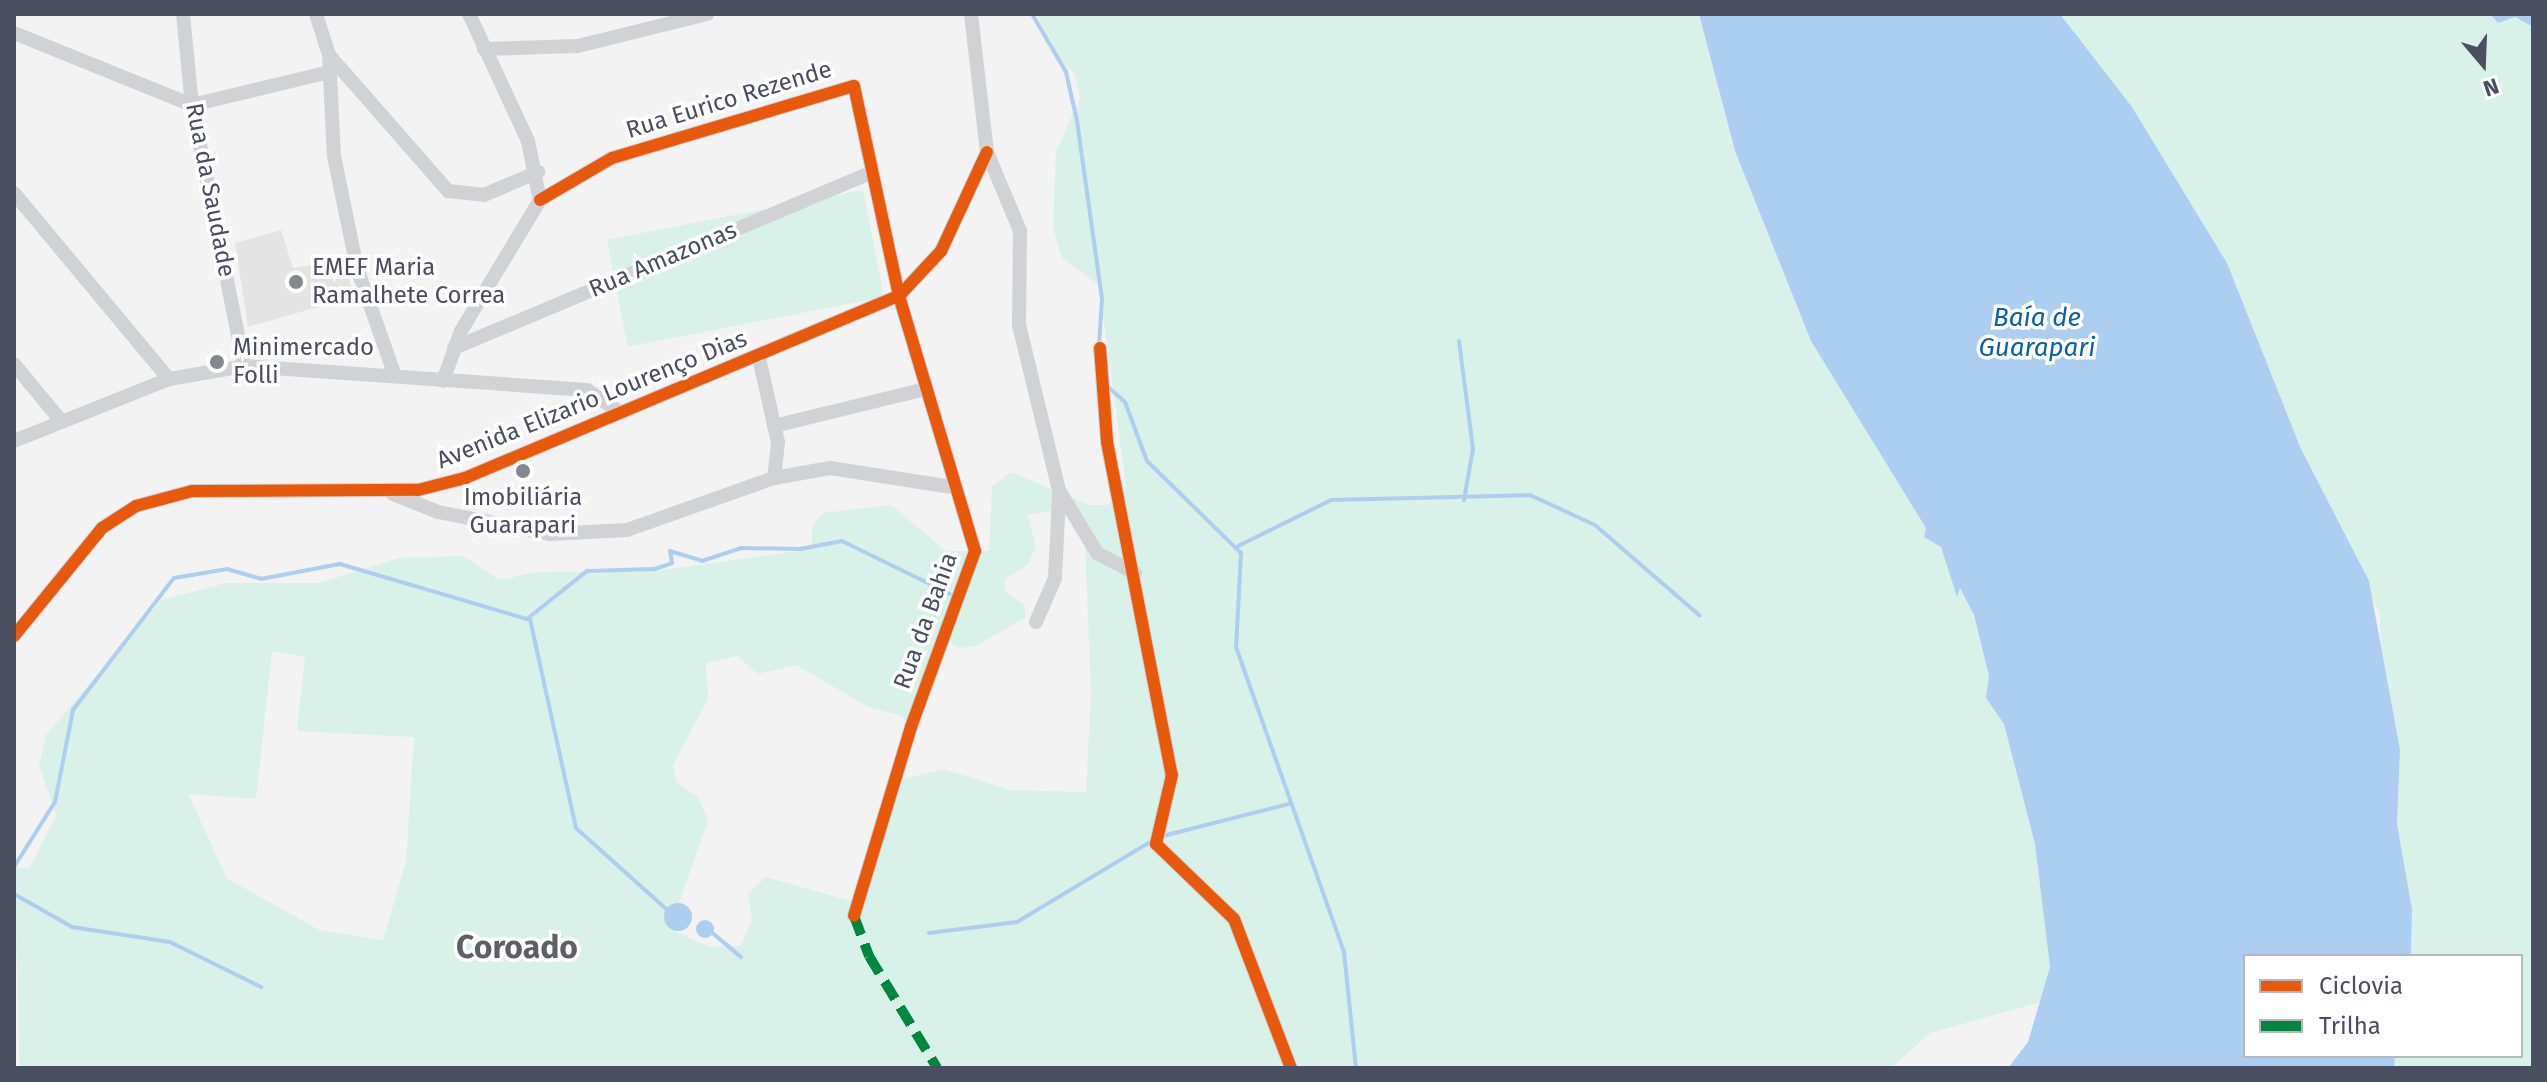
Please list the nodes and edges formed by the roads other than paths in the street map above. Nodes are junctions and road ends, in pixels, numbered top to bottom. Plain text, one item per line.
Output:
1 (183, 14) edge
2 (316, 14) edge
3 (469, 14) edge
4 (707, 14) edge
5 (971, 14) edge
6 (14, 33) edge
7 (484, 49) junction
8 (329, 55) junction
9 (325, 73) junction
10 (192, 105) junction
11 (987, 152) junction
12 (538, 172) junction
13 (872, 172) junction
14 (14, 193) edge
15 (540, 200) junction
16 (899, 296) junction
17 (454, 348) junction
18 (1100, 348) dead end
19 (759, 358) junction
20 (14, 364) edge
21 (244, 366) junction
22 (395, 376) junction
23 (169, 379) junction
24 (443, 381) junction
25 (926, 389) junction
26 (621, 413) junction
27 (62, 422) junction
28 (774, 426) junction
29 (14, 441) edge
30 (774, 478) junction
31 (952, 487) junction
32 (1059, 490) junction
33 (385, 491) junction
34 (1135, 573) junction
35 (1036, 622) dead end
36 (14, 636) edge
37 (854, 916) dead end
38 (1291, 1068) edge

1 - 10 street, Rua da Saudade
2 - 8 street
3 - 7 street
4 - 7 street
5 - 11 street
6 - 10 street
7 - 12 street
8 - 9 street
8 - 12 street
9 - 10 street
9 - 22 street
10 - 21 street, Rua da Saudade
11 - 16 street
11 - 32 street
12 - 15 street
13 - 15 street, Rua Eurico Rezende
13 - 16 street, Rua da Bahia
13 - 17 street, Rua Amazonas
14 - 23 street
15 - 17 street
16 - 19 street, Avenida Elizario Lourenço Dias
16 - 25 street, Rua da Bahia
17 - 24 street
18 - 34 street
19 - 26 street, Avenida Elizario Lourenço Dias
19 - 28 street
20 - 27 street
21 - 22 street
21 - 23 street
22 - 24 street
23 - 27 street
24 - 26 street
25 - 28 street
25 - 31 street, Rua da Bahia
26 - 33 street, Avenida Elizario Lourenço Dias
27 - 29 street
28 - 30 street
30 - 31 street
30 - 33 street
31 - 37 street, Rua da Bahia
32 - 34 street
32 - 35 street
33 - 36 street, Avenida Elizario Lourenço Dias
34 - 38 street

